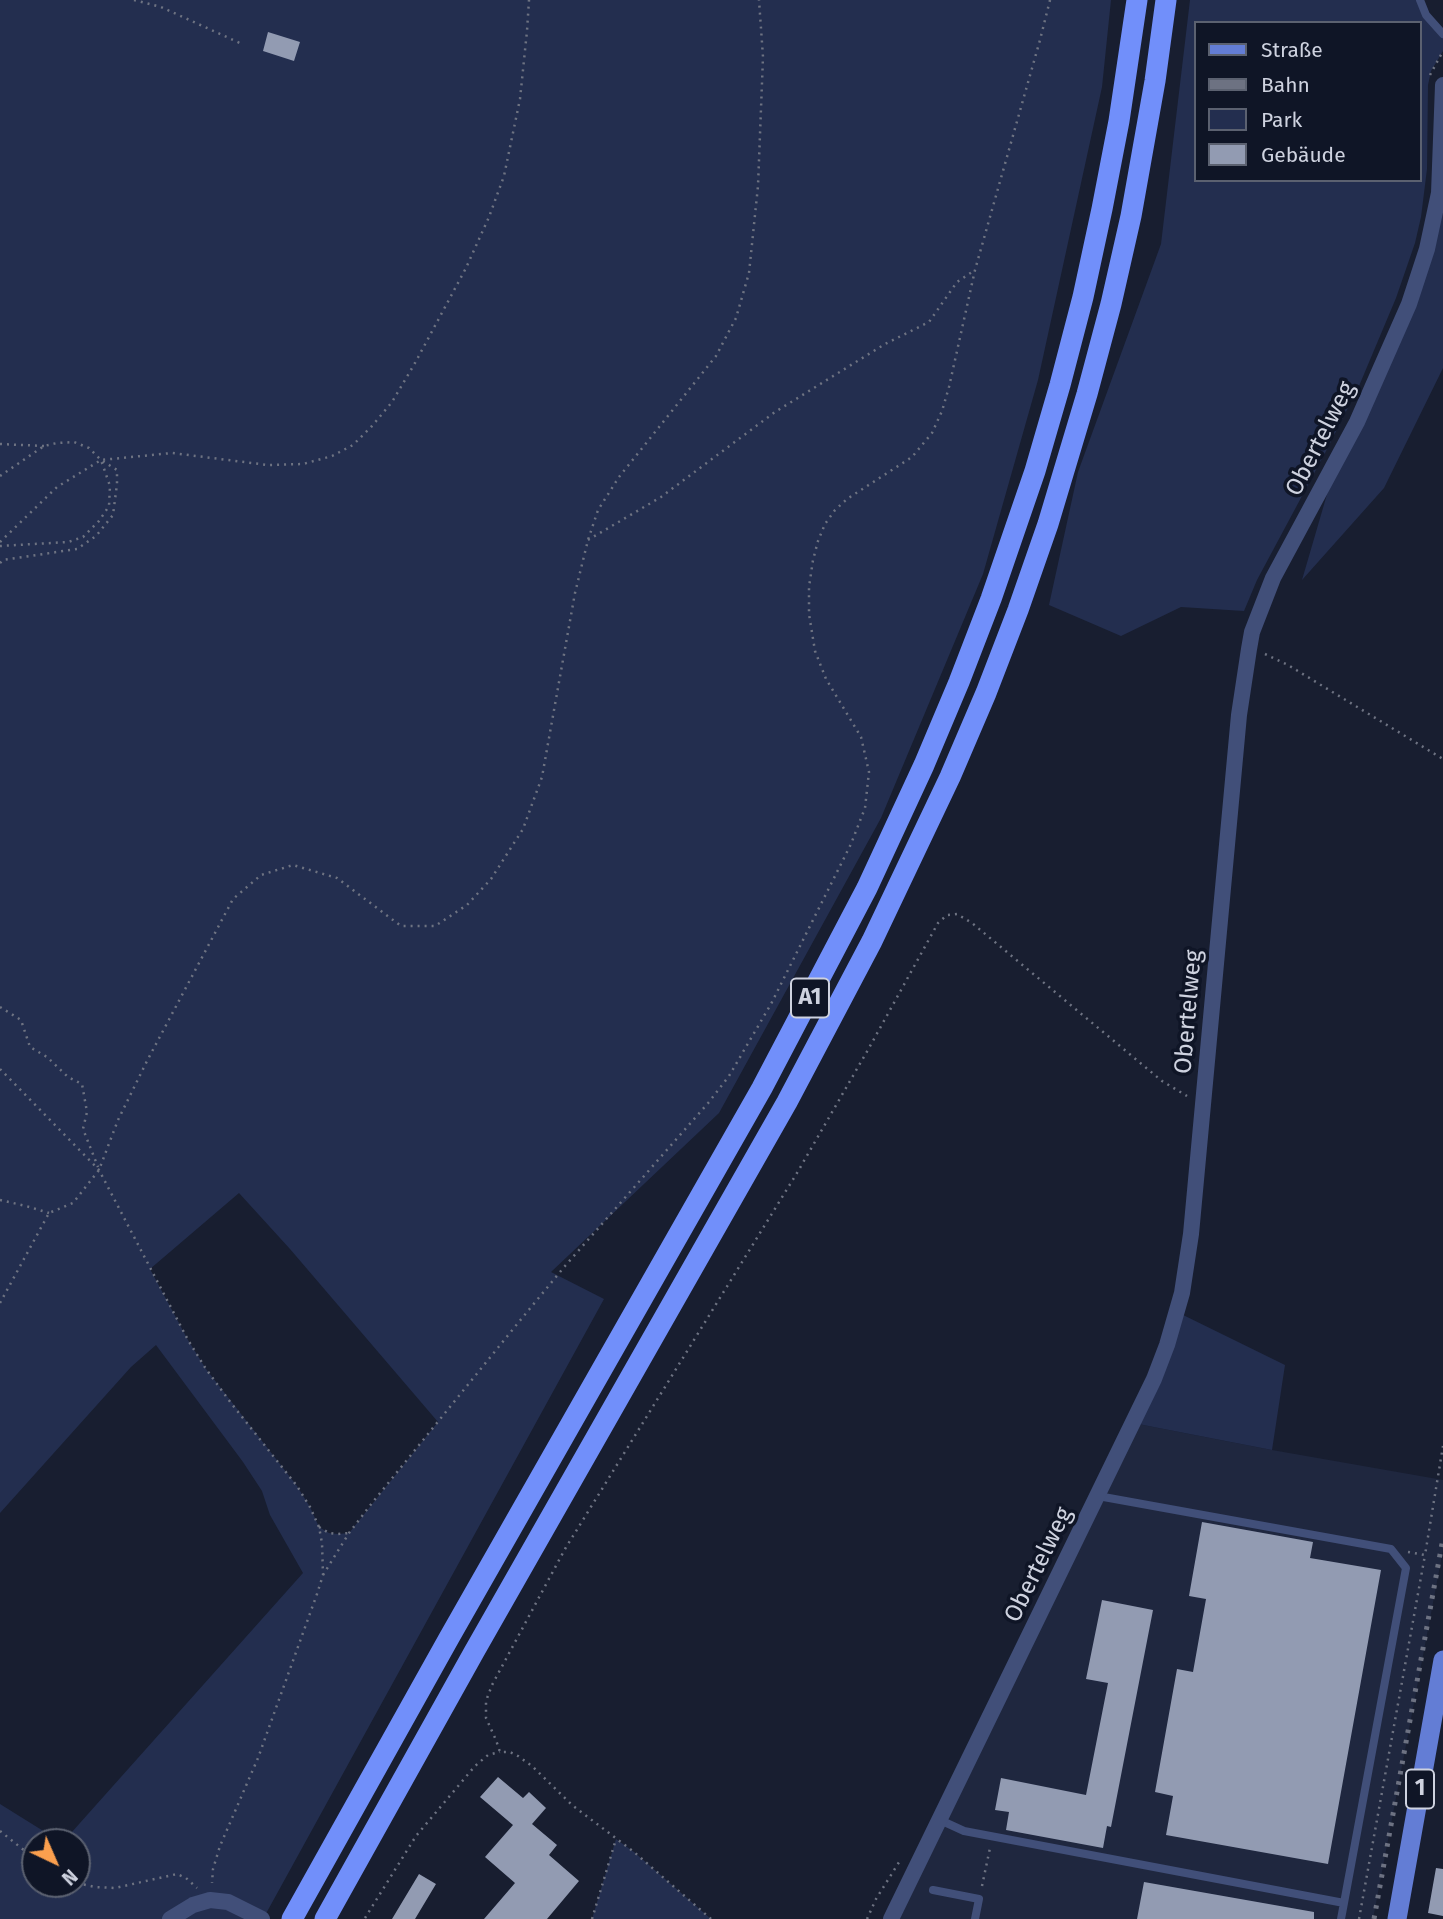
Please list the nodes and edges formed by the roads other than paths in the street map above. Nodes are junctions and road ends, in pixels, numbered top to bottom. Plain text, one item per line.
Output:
1 (1137, 0) edge
2 (1166, 0) edge
3 (1420, 0) edge
4 (1443, 34) edge
5 (1436, 82) edge
6 (1098, 1496) junction
7 (1443, 1660) edge
8 (940, 1820) junction
9 (933, 1890) dead end
10 (1344, 1903) junction
11 (170, 1919) edge
12 (262, 1919) edge
13 (292, 1919) edge
14 (325, 1919) edge
15 (891, 1919) edge
16 (975, 1919) edge
17 (1341, 1919) edge
18 (1397, 1919) edge

1 - 13 highway, A1
2 - 14 highway, A1
3 - 4 lane
5 - 6 street, Obertelweg
6 - 8 street, Obertelweg
6 - 10 lane
7 - 18 main road, 1
8 - 10 lane
8 - 15 street, Obertelweg
9 - 16 lane
10 - 17 lane
11 - 12 street

